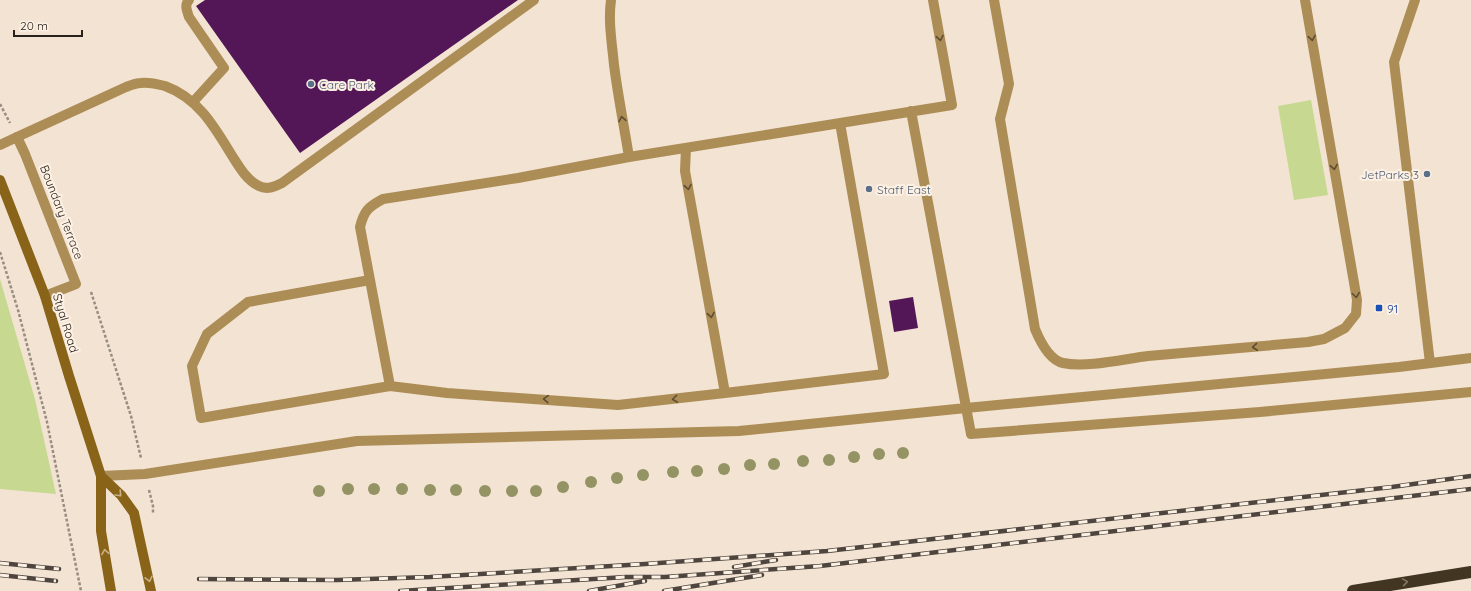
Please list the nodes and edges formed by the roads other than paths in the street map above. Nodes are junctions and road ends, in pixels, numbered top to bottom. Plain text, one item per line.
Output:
1 (189, 0) edge
2 (534, 0) edge
3 (612, 0) edge
4 (933, 0) edge
5 (994, 0) edge
6 (1305, 0) edge
7 (1415, 0) edge
8 (193, 102) junction
9 (911, 111) junction
10 (840, 123) junction
11 (17, 137) junction
12 (0, 145) edge
13 (686, 148) junction
14 (629, 157) junction
15 (0, 180) edge
16 (370, 280) junction
17 (45, 296) junction
18 (1471, 358) edge
19 (1430, 363) junction
20 (390, 386) junction
21 (1471, 392) edge
22 (725, 393) junction
23 (966, 408) junction
24 (101, 476) junction
25 (1471, 572) edge
26 (111, 590) edge
27 (151, 591) edge
28 (1353, 591) edge

1 - 8 street
2 - 8 street
14 -> 3 street
4 -> 9 street
6 -> 5 street
7 - 19 street
8 - 11 street
9 - 10 street
9 - 23 street
10 - 13 street
10 - 22 street
11 - 12 street
11 - 17 street, Boundary Terrace
13 - 14 street
13 -> 22 street
14 - 16 street
15 - 17 main road, Styal Road
16 - 20 street
16 - 20 street
17 - 24 main road, Styal Road
18 - 19 street
19 - 23 street
22 -> 20 street
21 - 23 street
23 - 24 street
26 -> 24 main road, Styal Road
24 -> 27 main road, Styal Road
28 -> 25 highway

